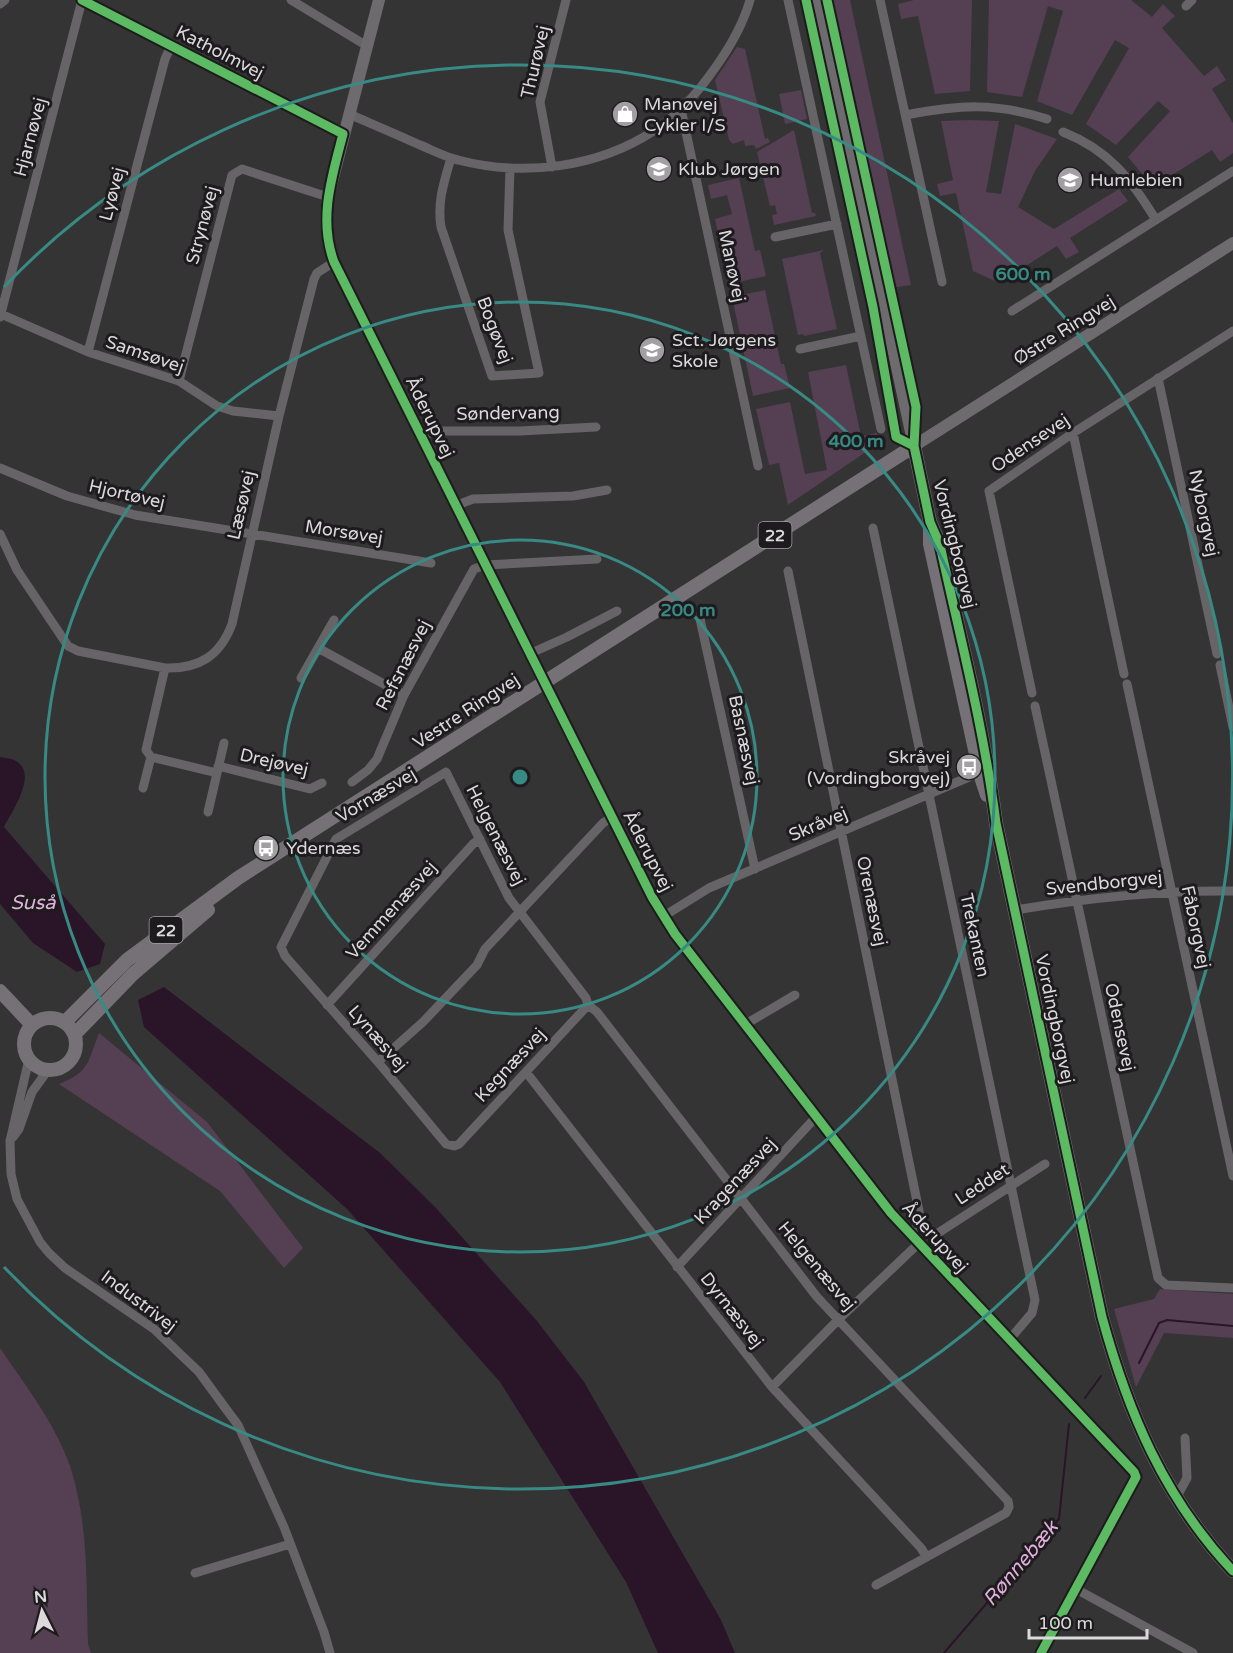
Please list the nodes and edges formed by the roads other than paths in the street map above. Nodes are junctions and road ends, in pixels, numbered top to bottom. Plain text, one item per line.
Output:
1 (5, 0) edge
2 (82, 0) edge
3 (291, 0) edge
4 (379, 0) edge
5 (566, 0) edge
6 (750, 0) edge
7 (788, 0) edge
8 (818, 0) edge
9 (880, 0) edge
10 (0, 4) edge
11 (171, 46) junction
12 (367, 46) junction
13 (681, 109) junction
14 (349, 114) junction
15 (906, 115) junction
16 (1047, 119) dead end
17 (1063, 132) dead end
18 (343, 134) junction
19 (451, 158) junction
20 (552, 167) junction
21 (510, 168) junction
22 (1233, 171) edge
23 (328, 197) junction
24 (1156, 220) junction
25 (837, 224) junction
26 (775, 237) dead end
27 (1233, 243) edge
28 (334, 262) junction
29 (942, 282) dead end
30 (1012, 311) dead end
31 (0, 315) edge
32 (1233, 330) edge
33 (861, 336) junction
34 (800, 349) dead end
35 (88, 352) junction
36 (1158, 378) junction
37 (179, 381) junction
38 (279, 416) junction
39 (596, 427) dead end
40 (881, 429) dead end
41 (1073, 433) junction
42 (420, 435) junction
43 (914, 446) junction
44 (758, 466) dead end
45 (0, 468) edge
46 (608, 490) dead end
47 (455, 506) junction
48 (873, 528) dead end
49 (0, 534) edge
50 (251, 534) junction
51 (597, 558) dead end
52 (432, 563) dead end
53 (485, 565) junction
54 (788, 571) dead end
55 (617, 611) dead end
56 (700, 619) dead end
57 (334, 620) dead end
58 (318, 648) junction
59 (530, 654) junction
60 (1217, 654) dead end
61 (1220, 665) dead end
62 (165, 668) junction
63 (1124, 674) dead end
64 (301, 678) dead end
65 (545, 682) junction
66 (1127, 684) dead end
67 (1032, 693) dead end
68 (404, 695) junction
69 (1035, 706) dead end
70 (1233, 727) edge
71 (224, 743) dead end
72 (151, 757) junction
73 (218, 770) junction
74 (446, 772) joint
75 (969, 777) dead end
76 (352, 782) dead end
77 (322, 783) dead end
78 (143, 788) dead end
79 (928, 795) junction
80 (208, 812) dead end
81 (610, 812) junction
82 (841, 832) junction
83 (480, 839) junction
84 (279, 852) junction
85 (755, 869) junction
86 (1233, 891) edge
87 (1172, 893) junction
88 (1076, 900) junction
89 (1015, 910) junction
90 (518, 911) junction
91 (664, 916) junction
92 (281, 947) joint
93 (0, 991) edge
94 (795, 995) dead end
95 (327, 1005) junction
96 (588, 1005) junction
97 (65, 1022) junction
98 (32, 1025) junction
99 (744, 1025) junction
100 (75, 1034) junction
101 (29, 1059) junction
102 (378, 1062) junction
103 (48, 1070) junction
104 (526, 1072) junction
105 (816, 1117) junction
106 (5, 1141) edge
107 (454, 1146) joint
108 (1045, 1164) dead end
109 (1233, 1176) edge
110 (1012, 1184) junction
111 (742, 1199) junction
112 (939, 1233) dead end
113 (910, 1234) junction
114 (918, 1244) junction
115 (677, 1267) junction
116 (1233, 1288) edge
117 (839, 1319) junction
118 (1009, 1340) junction
119 (772, 1387) junction
120 (1185, 1438) dead end
121 (1176, 1498) junction
122 (290, 1544) junction
123 (926, 1556) junction
124 (1233, 1571) edge
125 (195, 1573) dead end
126 (876, 1585) dead end
127 (1076, 1589) junction
128 (330, 1653) edge
129 (1041, 1653) edge
130 (1193, 1653) edge

1 - 10 street
2 - 11 street, Katholmvej
2 - 31 street, Hjarnøvej
3 - 12 street
4 - 12 street, Åderupvej
5 - 20 street, Thurøvej
6 - 13 street
7 - 25 street
8 - 43 street, Vordingborgvej
9 - 15 street
11 - 18 street, Katholmvej
11 - 35 street, Lyøvej
12 - 14 street, Åderupvej
13 - 20 street
13 - 44 street, Manøvej
14 - 18 street, Åderupvej
14 - 19 street
15 - 16 street
15 - 29 street
17 - 24 street
18 - 23 street, Åderupvej
19 - 21 street
19 - 21 street, Bogøvej
20 - 21 street
22 - 24 street
23 - 28 street, Åderupvej
23 - 37 street, Strynøvej
24 - 30 street
25 - 26 street
25 - 33 street
27 - 43 street, Østre Ringvej
28 - 38 street, Læsøvej
28 - 42 street, Åderupvej
31 - 35 street, Samsøvej
32 - 36 street, Odensevej
33 - 34 street
33 - 40 street
35 - 37 street, Samsøvej
36 - 41 street, Odensevej
36 - 60 street, Nyborgvej
37 - 38 street, Samsøvej
38 - 50 street, Læsøvej
39 - 42 street, Søndervang
41 - 63 street
41 - 67 street, Odensevej
42 - 47 street, Åderupvej
43 - 65 main road, Vestre Ringvej / 22
43 - 89 main road, Vordingborgvej
45 - 50 street, Hjortøvej
46 - 47 street
47 - 53 street, Åderupvej
48 - 79 street, Trekanten
49 - 62 street, Læsøvej
50 - 52 street, Morsøvej
50 - 62 street, Læsøvej
51 - 53 street
53 - 59 street, Åderupvej
53 - 68 street, Refsnæsvej
54 - 82 street, Orenæsvej
55 - 59 street
56 - 85 street, Basnæsvej
57 - 58 street
58 - 64 street
58 - 68 street
59 - 65 street, Åderupvej
61 - 70 street
62 - 72 street
65 - 81 street, Åderupvej
65 - 84 main road, Vestre Ringvej / 22
66 - 87 street, Fåborgvej
68 - 76 street, Refsnæsvej
69 - 88 street, Odensevej
71 - 73 street, Drejøvej
72 - 73 street, Drejøvej
72 - 78 street
73 - 77 street, Drejøvej
73 - 80 street, Drejøvej
74 - 83 street, Helgenæsvej
74 - 92 street, Vornæsvej
75 - 79 street, Skråvej
79 - 82 street, Skråvej
79 - 110 street, Trekanten
81 - 90 street
81 - 91 street, Åderupvej
82 - 85 street, Skråvej
82 - 113 street, Orenæsvej
83 - 90 street, Helgenæsvej
83 - 95 street, Vemmenæsvej
84 - 97 main road, Vestre Ringvej / 22
84 - 100 main road, Vestre Ringvej / 22
85 - 91 street, Skråvej
86 - 87 street, Svendborgvej
87 - 88 street, Svendborgvej
87 - 109 street, Fåborgvej
88 - 89 street, Svendborgvej
88 - 116 street, Odensevej
89 - 121 main road, Vordingborgvej
90 - 96 street, Helgenæsvej
90 - 102 street, Helgenæsvej
91 - 99 street, Åderupvej
92 - 95 street, Lynæsvej
93 - 98 main road
94 - 99 street
95 - 102 street, Lynæsvej
96 - 104 street, Kegnæsvej
96 - 111 street, Helgenæsvej
97 - 98 main road
97 - 100 main road
98 - 101 main road
99 - 105 street, Åderupvej
100 - 103 main road
101 - 103 main road
101 - 106 street, Industrivej
102 - 107 street, Lynæsvej
103 - 106 street, Industrivej
104 - 107 street, Kegnæsvej
104 - 115 street, Dyrnæsvej
105 - 111 street, Kragenæsvej
105 - 113 street, Åderupvej
106 - 122 street, Industrivej
108 - 110 street, Leddet
110 - 112 street, Leddet
110 - 118 street, Trekanten
111 - 115 street, Kragenæsvej
111 - 117 street, Helgenæsvej
113 - 114 street, Åderupvej
114 - 117 street
114 - 118 street, Åderupvej
115 - 119 street, Dyrnæsvej
117 - 119 street
117 - 123 street, Helgenæsvej
118 - 127 street, Åderupvej
119 - 123 street, Dyrnæsvej
120 - 121 street
121 - 124 main road, Vordingborgvej
122 - 125 street
122 - 128 street, Industrivej
123 - 126 street, Helgenæsvej
127 - 129 street
127 - 130 street

